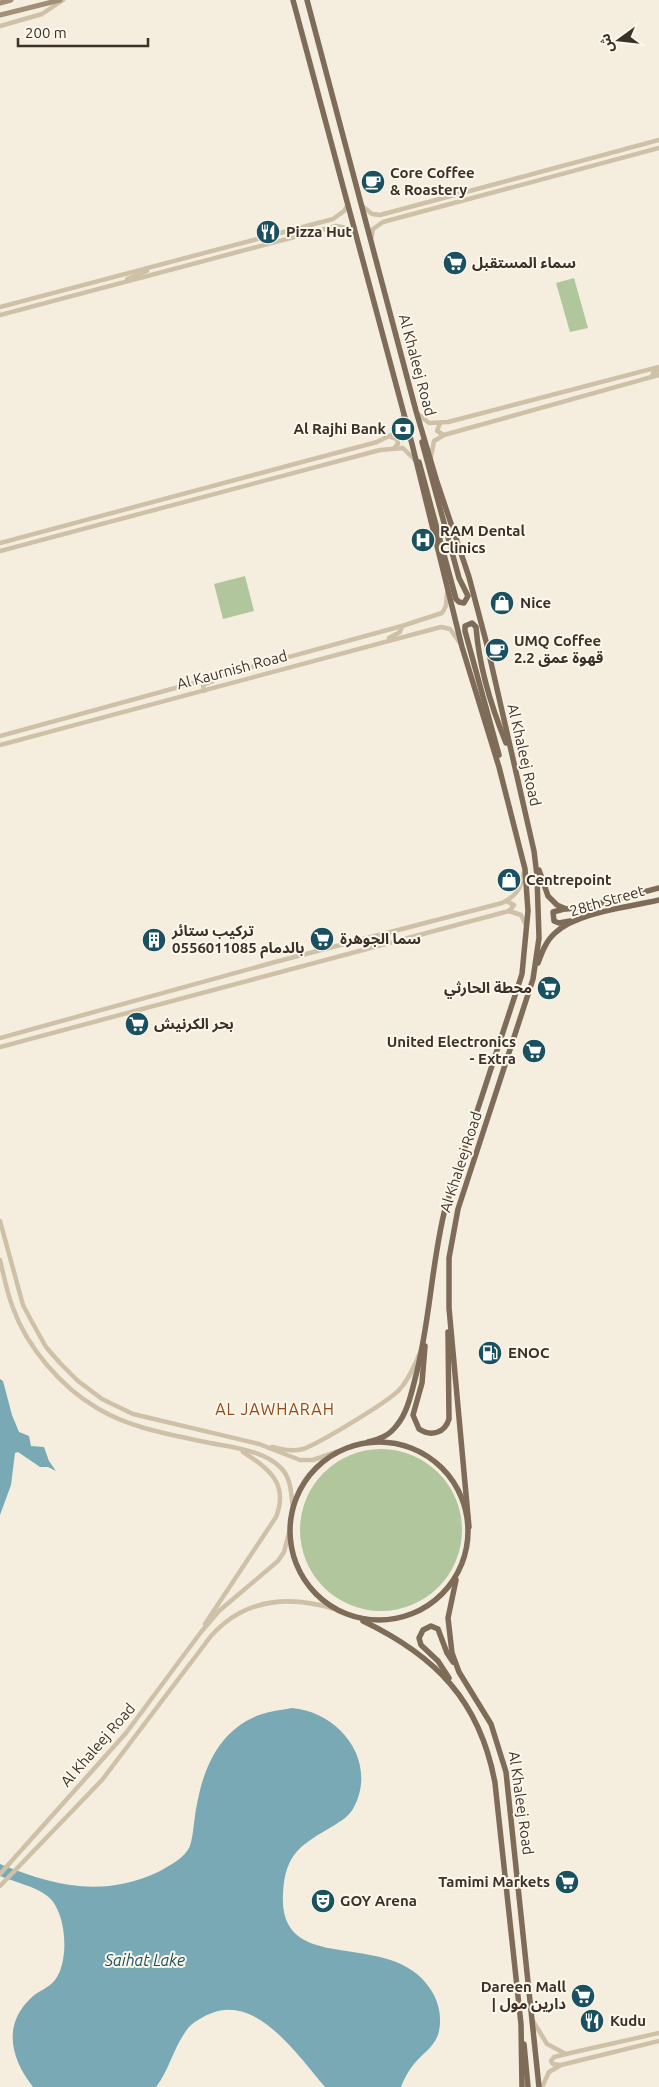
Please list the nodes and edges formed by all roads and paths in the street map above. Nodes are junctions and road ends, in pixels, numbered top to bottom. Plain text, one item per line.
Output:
1 (11, 0) edge
2 (61, 0) edge
3 (293, 0) edge
4 (303, 0) edge
5 (308, 0) edge
6 (0, 3) edge
7 (0, 15) edge
8 (311, 16) junction
9 (0, 26) edge
10 (659, 140) edge
11 (659, 148) edge
12 (348, 204) junction
13 (361, 205) junction
14 (401, 210) junction
15 (398, 218) junction
16 (355, 233) junction
17 (370, 240) junction
18 (163, 264) junction
19 (112, 286) junction
20 (0, 307) edge
21 (0, 316) edge
22 (659, 369) edge
23 (659, 375) edge
24 (652, 377) junction
25 (416, 411) junction
26 (403, 412) junction
27 (440, 423) junction
28 (420, 425) junction
29 (444, 435) junction
30 (388, 438) junction
31 (412, 444) junction
32 (391, 448) junction
33 (431, 460) junction
34 (417, 463) junction
35 (169, 498) junction
36 (145, 512) junction
37 (0, 543) edge
38 (0, 551) edge
39 (448, 592) junction
40 (402, 626) junction
41 (371, 645) junction
42 (462, 647) junction
43 (240, 671) junction
44 (204, 691) junction
45 (0, 736) edge
46 (0, 745) edge
47 (512, 759) junction
48 (504, 786) junction
49 (534, 851) junction
50 (525, 869) junction
51 (659, 888) edge
52 (659, 900) edge
53 (502, 903) junction
54 (566, 909) junction
55 (509, 911) junction
56 (581, 919) junction
57 (527, 927) junction
58 (532, 979) junction
59 (0, 1038) edge
60 (0, 1047) edge
61 (0, 1221) edge
62 (0, 1260) edge
63 (449, 1308) junction
64 (427, 1314) junction
65 (422, 1347) junction
66 (197, 1431) junction
67 (188, 1438) junction
68 (368, 1442) junction
69 (267, 1446) junction
70 (238, 1449) junction
71 (336, 1452) junction
72 (293, 1509) junction
73 (469, 1527) junction
74 (290, 1529) junction
75 (462, 1566) junction
76 (335, 1609) junction
77 (356, 1618) junction
78 (201, 1632) junction
79 (459, 1672) junction
80 (455, 1687) junction
81 (0, 1874) edge
82 (0, 1886) edge
83 (533, 2021) junction
84 (521, 2024) junction
85 (659, 2032) edge
86 (659, 2041) edge
87 (566, 2054) junction
88 (561, 2065) junction
89 (522, 2087) edge
90 (528, 2087) edge
91 (540, 2087) edge

1 - 6 main road
2 - 7 main road
2 - 9 street
3 - 12 main road, Al Khaleej Road
4 - 8 main road
5 - 8 main road, Al Khaleej Road
8 - 13 main road, Al Khaleej Road
10 - 14 street
11 - 15 street
12 - 16 main road, Al Khaleej Road
12 - 18 street
13 - 14 street
13 - 17 main road, Al Khaleej Road
14 - 15 street
15 - 17 street
16 - 19 street
16 - 26 main road, Al Khaleej Road
17 - 25 main road, Al Khaleej Road
18 - 19 street
18 - 20 street
19 - 21 street
22 - 24 street
22 - 27 street
23 - 24 street
24 - 29 street
25 - 27 street
25 - 28 main road, Al Khaleej Road
26 - 30 street
26 - 31 main road, Al Khaleej Road
27 - 29 street
28 - 31 main road
28 - 33 main road, Al Khaleej Road
29 - 33 street
30 - 32 street
30 - 35 street
31 - 34 main road, Al Khaleej Road
32 - 34 street
32 - 36 street
33 - 47 main road, Al Khaleej Road
34 - 39 main road, Al Khaleej Road
35 - 36 street
35 - 37 street
36 - 38 street
39 - 40 street, Al Kaurnish Road
39 - 42 main road, Al Khaleej Road
40 - 41 street
40 - 43 street, Al Kaurnish Road
41 - 42 street, Al Kaurnish Road
41 - 44 street, Al Kaurnish Road
42 - 48 main road, Al Khaleej Road
43 - 44 street
43 - 45 street, Al Kaurnish Road
44 - 46 street, Al Kaurnish Road
47 - 48 main road
47 - 49 main road, Al Khaleej Road
48 - 50 main road, Al Khaleej Road
49 - 54 main road, 28th Street
49 - 58 main road, Al Khaleej Road
50 - 53 street
50 - 57 main road, Al Khaleej Road
51 - 54 main road, 28th Street
52 - 56 main road, 28th Street
53 - 55 street
53 - 59 street
54 - 56 main road
55 - 57 street
55 - 60 street
56 - 58 main road, 28th Street
57 - 64 main road, Al Khaleej Road
58 - 63 main road, Al Khaleej Road
61 - 66 street
62 - 67 street
63 - 64 main road
63 - 73 main road, Al Khaleej Road
64 - 65 main road, Al Khaleej Road
65 - 68 main road, Al Khaleej Road
65 - 69 street
66 - 67 street
66 - 69 street
67 - 70 street
68 - 71 main road
68 - 73 main road
69 - 71 street
70 - 72 street
70 - 78 street
71 - 72 main road
72 - 74 main road
73 - 75 main road
74 - 76 main road
74 - 78 street, Al Khaleej Road
75 - 77 main road
75 - 79 main road, Al Khaleej Road
76 - 77 main road
76 - 82 street
77 - 80 main road, Al Khaleej Road
78 - 81 street, Al Khaleej Road
79 - 80 main road
79 - 83 main road, Al Khaleej Road
80 - 84 main road, Al Khaleej Road
83 - 87 street
83 - 91 main road, Al Khaleej Road
84 - 89 main road, Al Khaleej Road
84 - 90 main road
85 - 87 street
86 - 88 street
87 - 88 street
88 - 91 street

